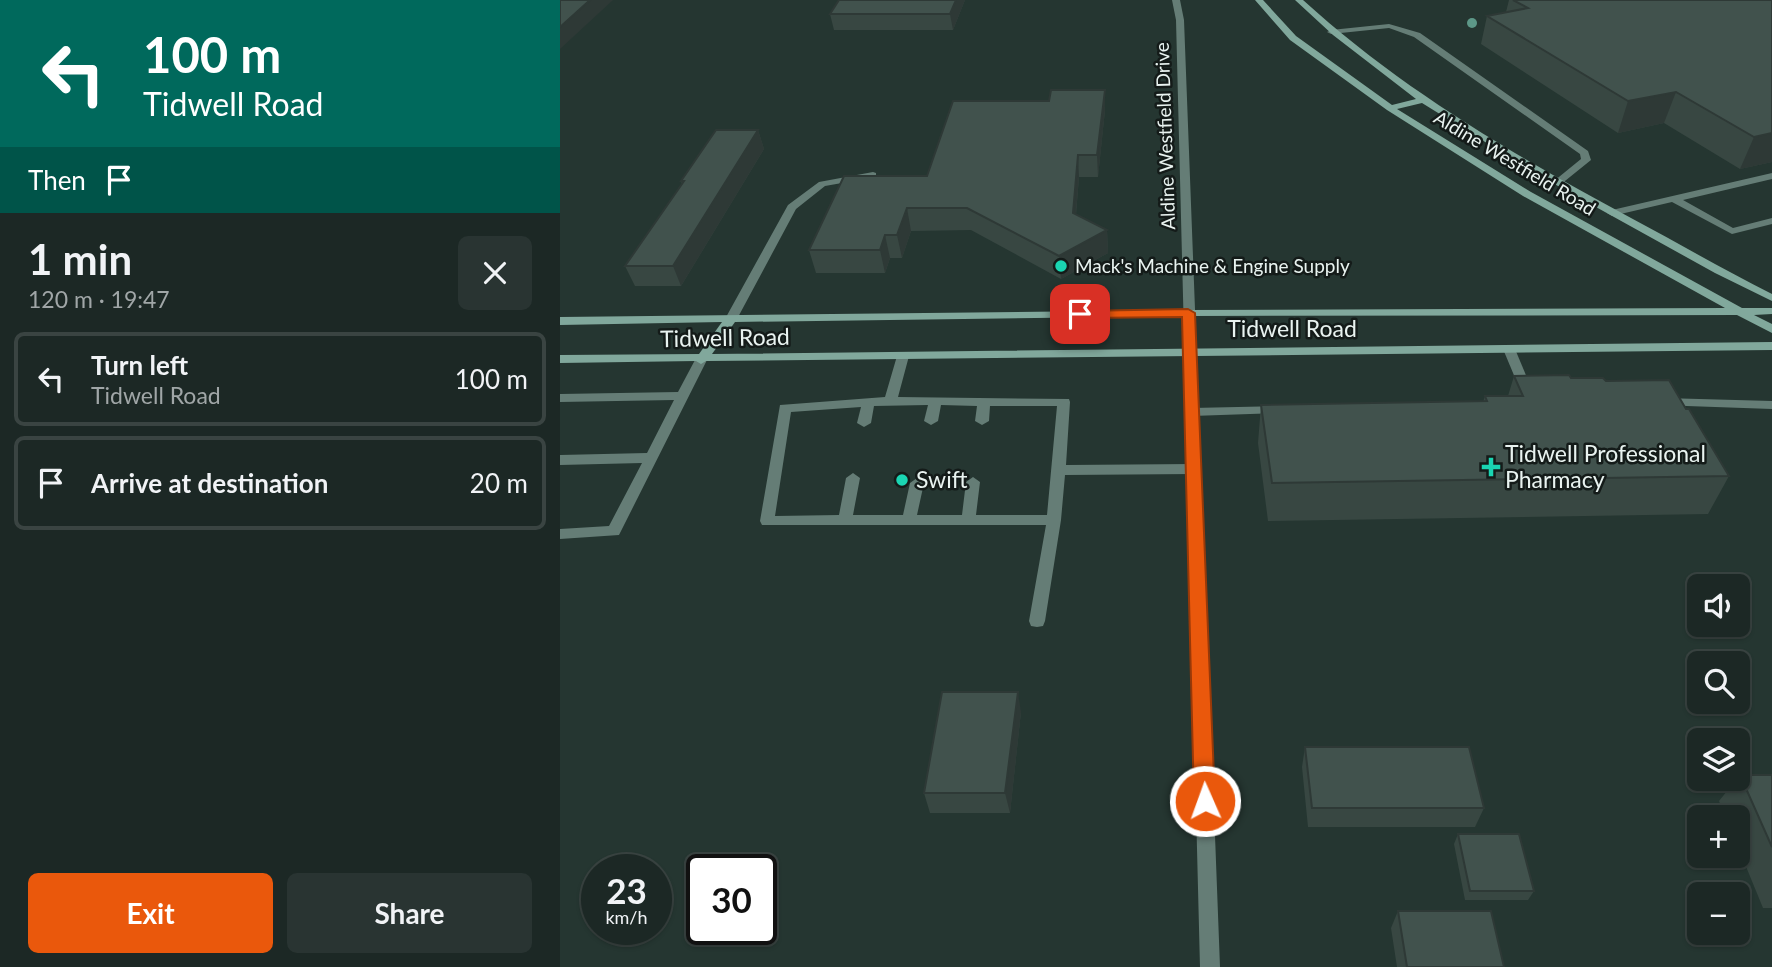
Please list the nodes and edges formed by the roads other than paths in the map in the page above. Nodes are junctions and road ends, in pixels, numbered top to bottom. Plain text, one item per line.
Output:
1 (1176, 0) edge
2 (1259, 0) edge
3 (1299, 0) edge
4 (1331, 32) junction
5 (1424, 100) junction
6 (1390, 108) junction
7 (873, 175) edge
8 (1772, 176) edge
9 (1557, 183) junction
10 (1674, 199) junction
11 (1612, 213) junction
12 (1772, 221) edge
13 (1772, 298) edge
14 (1740, 311) junction
15 (1772, 311) edge
16 (1188, 313) junction
17 (731, 319) junction
18 (560, 321) edge
19 (1772, 329) edge
20 (1772, 346) edge
21 (1509, 349) junction
22 (1189, 351) junction
23 (903, 356) junction
24 (560, 359) edge
25 (701, 360) junction
26 (684, 396) junction
27 (560, 398) edge
28 (890, 401) junction
29 (936, 401) junction
30 (984, 401) junction
31 (868, 402) junction
32 (1654, 402) edge
33 (1518, 405) edge
34 (1772, 405) edge
35 (1287, 410) edge
36 (1192, 412) junction
37 (931, 421) dead end
38 (982, 421) dead end
39 (864, 423) dead end
40 (652, 458) junction
41 (560, 460) edge
42 (1194, 469) junction
43 (1058, 470) junction
44 (853, 478) dead end
45 (973, 482) dead end
46 (917, 483) dead end
47 (1054, 520) junction
48 (845, 521) junction
49 (909, 521) junction
50 (968, 521) junction
51 (560, 534) edge
52 (1037, 621) dead end
53 (1210, 967) edge

1 - 16 street, Aldine Westfield Drive
2 - 6 main road, Aldine Westfield Road
3 - 4 main road, Aldine Westfield Road
4 - 5 main road, Aldine Westfield Road
4 - 9 street
5 - 6 main road
5 - 9 main road, Aldine Westfield Road
6 - 14 main road, Aldine Westfield Road
7 - 17 street
8 - 10 street
9 - 11 main road, Aldine Westfield Road
10 - 11 street
10 - 12 street
11 - 13 main road, Aldine Westfield Road
14 - 15 main road, Tidwell Road
14 - 16 main road, Tidwell Road
14 - 19 main road, Aldine Westfield Road
16 - 17 main road, Tidwell Road
16 - 22 street, Aldine Westfield Drive
17 - 18 main road, Tidwell Road
17 - 25 main road
20 - 21 main road, Tidwell Road
21 - 22 main road, Tidwell Road
21 - 33 street
22 - 23 main road, Tidwell Road
22 - 36 street, Aldine Westfield Drive
23 - 25 main road, Tidwell Road
23 - 28 street
24 - 25 main road, Tidwell Road
25 - 26 street
26 - 27 street
26 - 40 street
28 - 29 street
28 - 31 street
29 - 30 street
29 - 37 street
30 - 38 street
30 - 43 street
31 - 39 street
31 - 48 street
32 - 34 street
35 - 36 street
36 - 42 street, Aldine Westfield Drive
40 - 41 street
40 - 51 street
42 - 43 street
42 - 53 street, Aldine Westfield Drive
43 - 47 street
44 - 48 street
45 - 50 street
46 - 49 street
47 - 50 street
47 - 52 street
48 - 49 street
49 - 50 street

